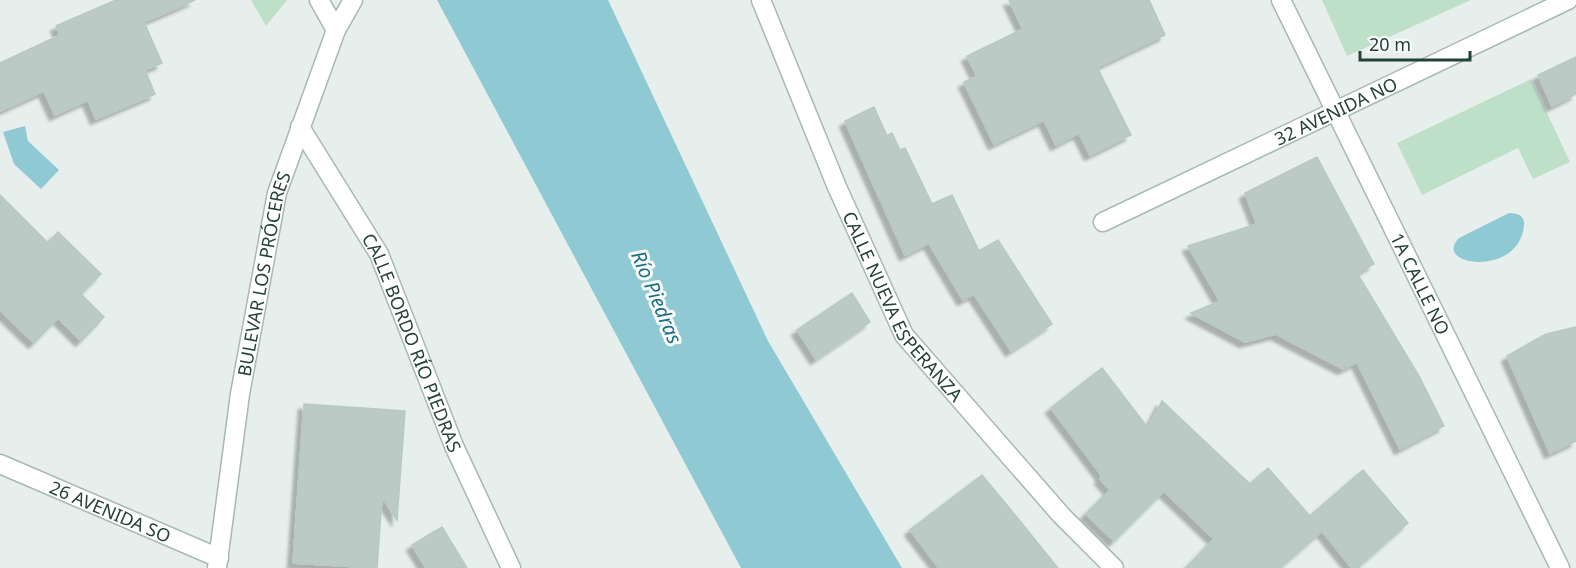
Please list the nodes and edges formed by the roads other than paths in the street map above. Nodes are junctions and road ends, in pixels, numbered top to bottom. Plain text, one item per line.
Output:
1 (319, 0) edge
2 (352, 0) edge
3 (761, 0) edge
4 (1281, 0) edge
5 (1568, 0) edge
6 (336, 30) junction
7 (1336, 111) junction
8 (300, 127) junction
9 (1103, 222) dead end
10 (0, 464) edge
11 (219, 565) edge
12 (511, 568) edge
13 (1114, 568) edge
14 (1560, 568) edge

1 - 6 street
2 - 6 street, BULEVAR LOS PRÓCERES
3 - 13 street, CALLE NUEVA ESPERANZA
4 - 7 street, 1A CALLE NO
5 - 7 street, 32 AVENIDA NO
6 - 8 street, BULEVAR LOS PRÓCERES
7 - 9 street, 32 AVENIDA NO
7 - 14 street, 1A CALLE NO
8 - 11 street, BULEVAR LOS PRÓCERES
8 - 12 street, CALLE BORDO RÍO PIEDRAS
10 - 11 street, 26 AVENIDA SO

